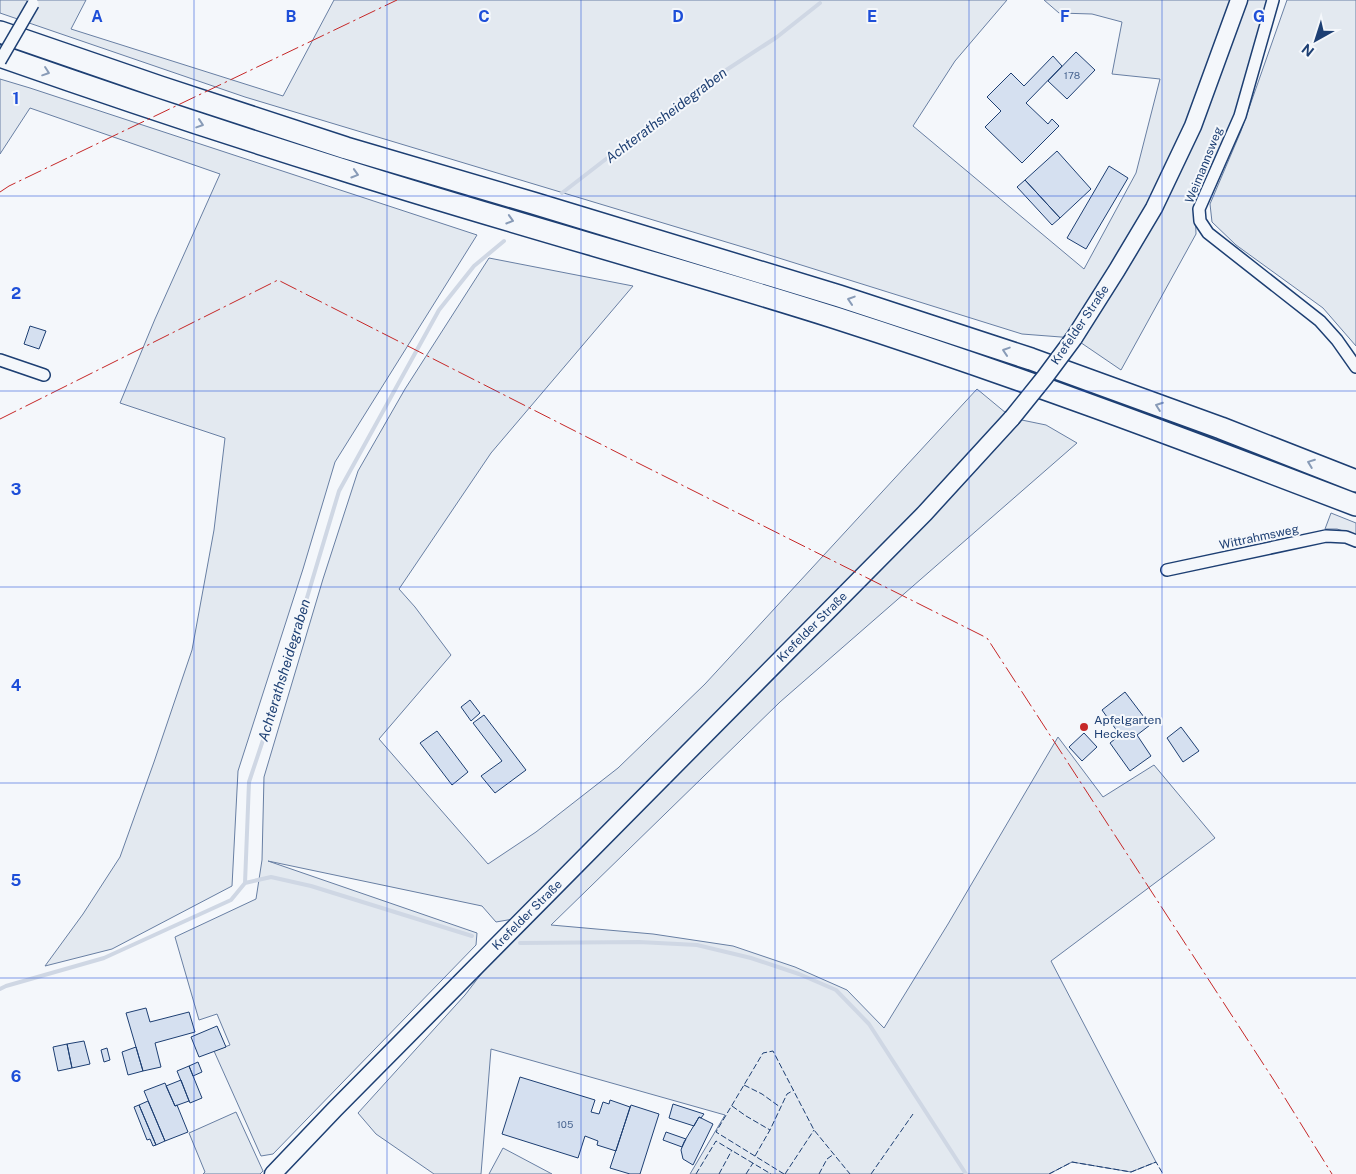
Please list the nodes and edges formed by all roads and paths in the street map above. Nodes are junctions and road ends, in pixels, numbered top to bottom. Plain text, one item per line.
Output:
1 (1238, 0) edge
2 (1273, 0) edge
3 (35, 2) edge
4 (0, 32) edge
5 (0, 56) edge
6 (0, 61) edge
7 (0, 360) edge
8 (1356, 367) edge
9 (44, 375) dead end
10 (1356, 481) edge
11 (1356, 505) edge
12 (1356, 541) edge
13 (1167, 570) dead end
14 (273, 1174) edge

1 - 14 main road, Krefelder Straße, bridge
2 - 8 street, Weimannsweg
3 - 6 street, bridge
10 -> 4 highway
5 -> 11 highway
7 - 9 street
12 - 13 street, Wittrahmsweg

